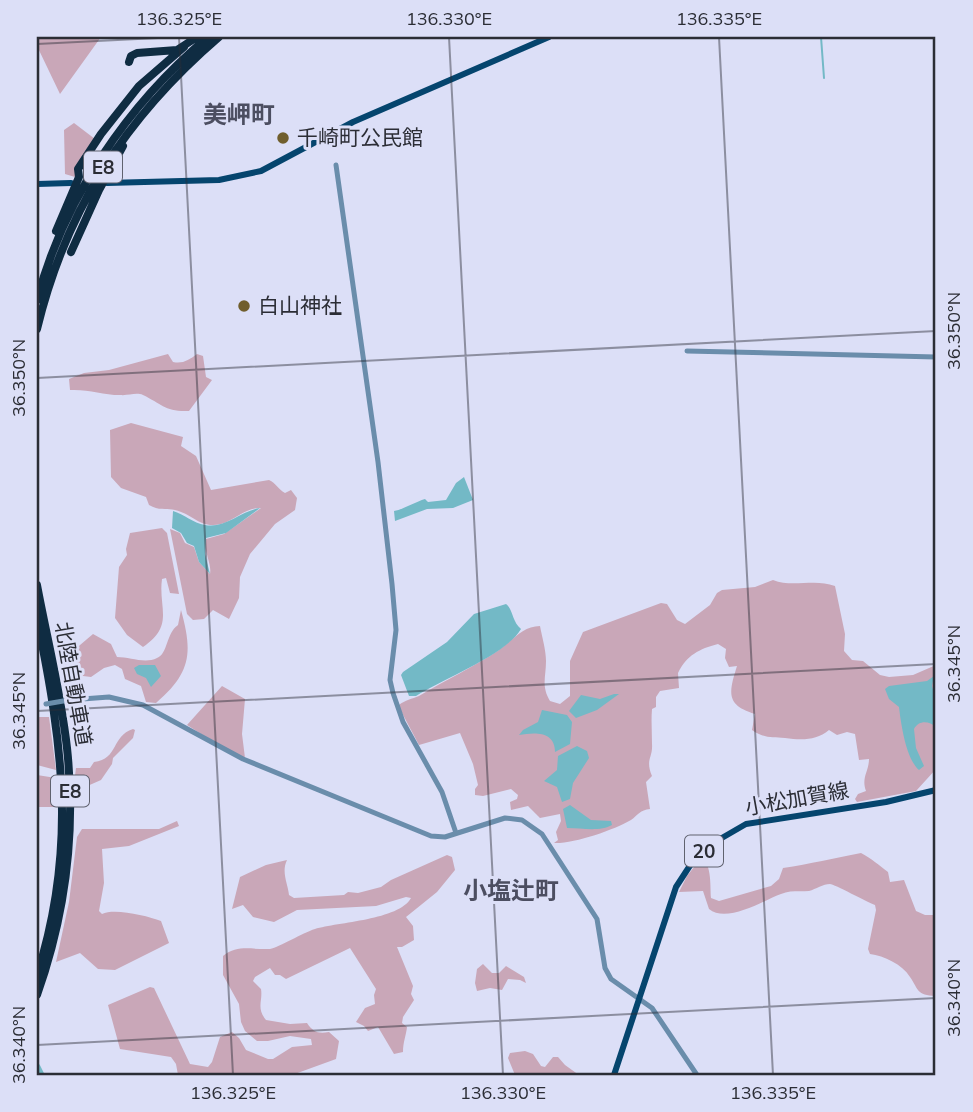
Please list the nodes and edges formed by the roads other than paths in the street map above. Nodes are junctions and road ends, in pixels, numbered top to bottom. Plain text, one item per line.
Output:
1 (197, 37) edge
2 (208, 37) edge
3 (219, 37) edge
4 (549, 37) edge
5 (184, 47) junction
6 (129, 62) dead end
7 (151, 102) junction
8 (336, 165) dead end
9 (71, 183) dead end
10 (107, 183) dead end
11 (37, 184) edge
12 (71, 253) dead end
13 (40, 288) junction
14 (37, 300) edge
15 (37, 329) edge
16 (687, 351) dead end
17 (936, 357) edge
18 (37, 585) edge
19 (37, 619) edge
20 (37, 706) edge
21 (936, 790) edge
22 (456, 833) junction
23 (37, 975) edge
24 (37, 995) edge
25 (639, 998) junction
26 (614, 1075) edge
27 (697, 1075) edge

1 - 5 highway
2 - 13 highway, E8
3 - 7 highway, E8
4 - 10 main road
5 - 6 highway
5 - 13 highway
7 - 12 highway
7 - 15 highway, E8
8 - 22 street
9 - 11 main road
13 - 14 highway, E8
16 - 17 street
18 - 24 highway, 北陸自動車道 / E8
19 - 23 highway, 北陸自動車道 / E8
20 - 22 street, bridge
21 - 25 main road, 小松加賀線 / 20
22 - 25 street
25 - 26 main road, 小松加賀線 / 20
25 - 27 street

